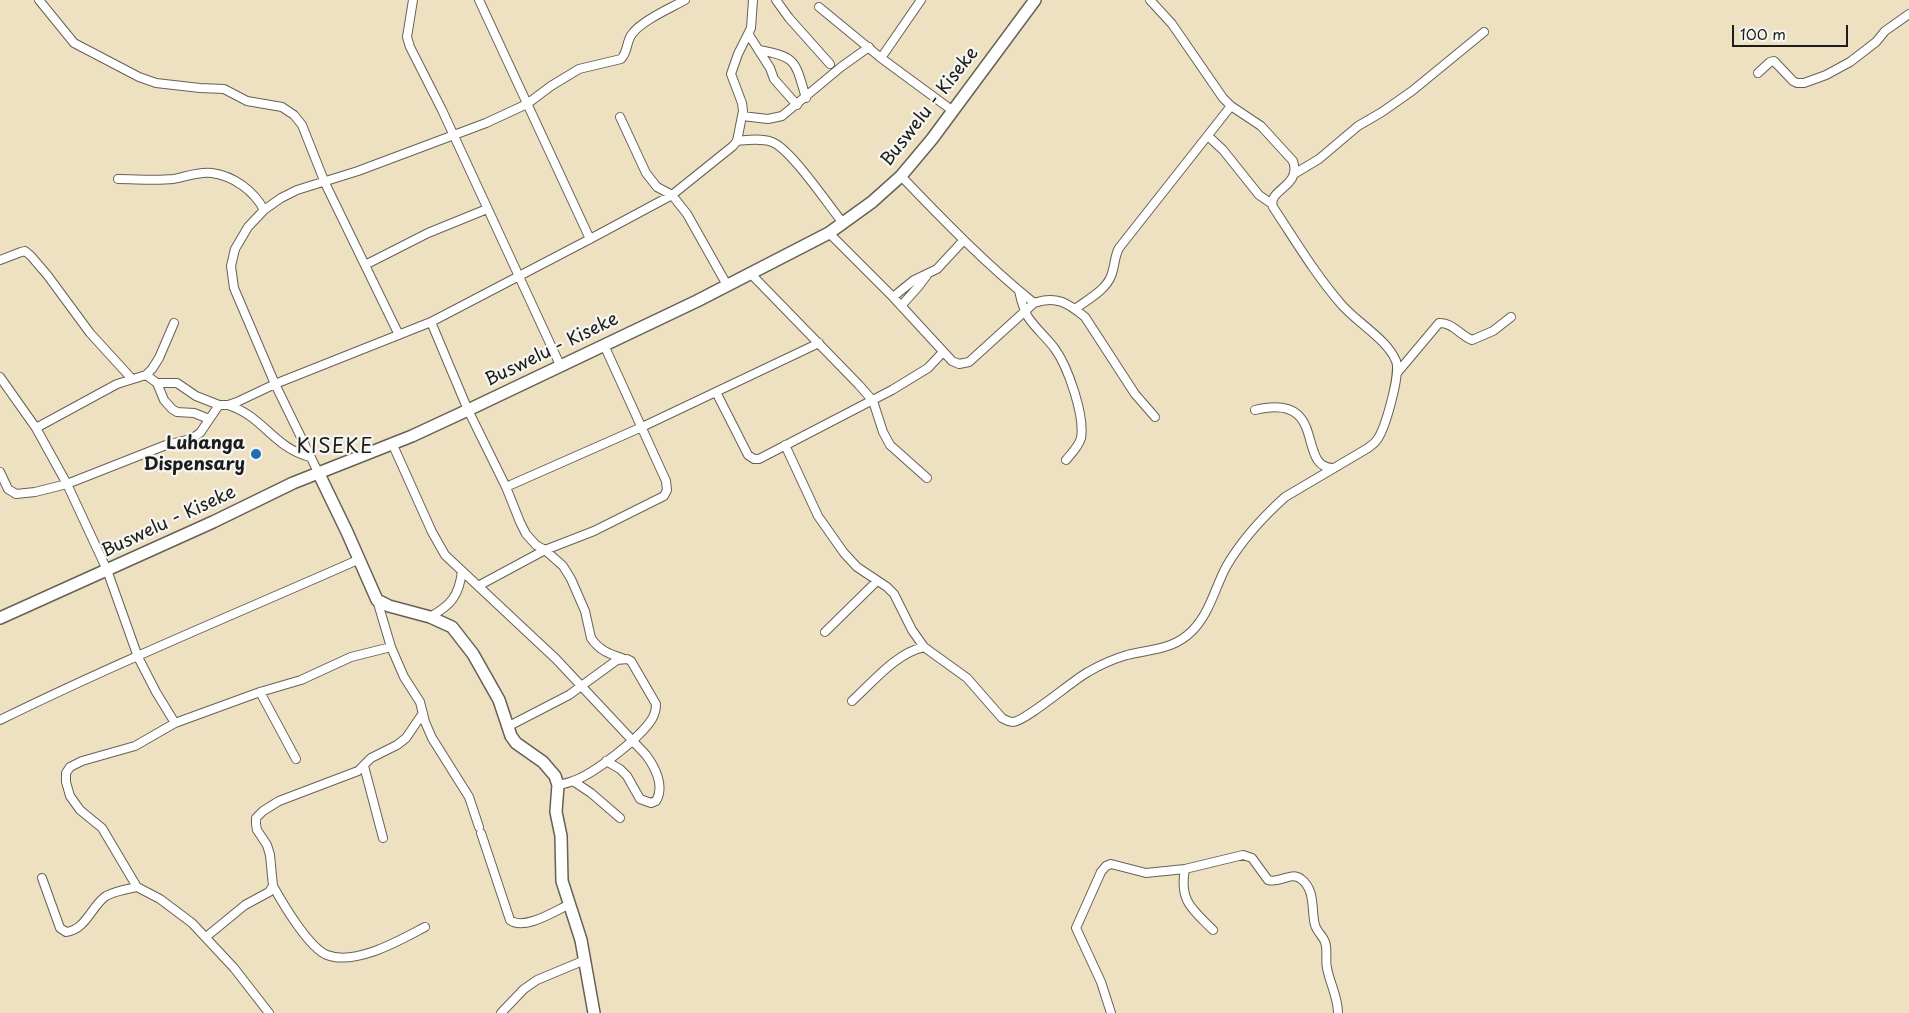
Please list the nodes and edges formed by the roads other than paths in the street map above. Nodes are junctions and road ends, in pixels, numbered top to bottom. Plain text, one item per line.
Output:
1 (39, 0) edge
2 (413, 0) edge
3 (478, 0) edge
4 (685, 0) edge
5 (753, 0) edge
6 (776, 0) edge
7 (921, 0) edge
8 (1035, 0) edge
9 (1150, 0) edge
10 (819, 7) dead end
11 (1909, 14) edge
12 (1484, 32) dead end
13 (749, 35) junction
14 (869, 47) junction
15 (759, 50) junction
16 (881, 58) junction
17 (830, 64) dead end
18 (1758, 73) dead end
19 (806, 98) junction
20 (527, 104) junction
21 (797, 105) junction
22 (1231, 106) junction
23 (953, 111) junction
24 (620, 116) dead end
25 (742, 116) junction
26 (453, 135) junction
27 (1208, 136) junction
28 (737, 141) junction
29 (1294, 174) junction
30 (901, 176) junction
31 (118, 179) dead end
32 (324, 182) junction
33 (672, 196) junction
34 (1272, 204) junction
35 (264, 210) junction
36 (487, 210) junction
37 (843, 223) junction
38 (829, 233) junction
39 (590, 240) junction
40 (963, 240) junction
41 (0, 260) edge
42 (365, 265) junction
43 (751, 274) junction
44 (927, 275) junction
45 (518, 277) junction
46 (727, 285) junction
47 (1019, 291) junction
48 (893, 297) junction
49 (1034, 303) junction
50 (901, 306) junction
51 (1075, 309) junction
52 (1024, 311) junction
53 (1511, 317) dead end
54 (431, 322) junction
55 (174, 323) dead end
56 (399, 335) junction
57 (819, 343) junction
58 (604, 345) junction
59 (943, 352) junction
60 (560, 365) junction
61 (1398, 373) junction
62 (146, 375) junction
63 (0, 377) edge
64 (132, 379) junction
65 (157, 383) junction
66 (276, 384) junction
67 (716, 392) junction
68 (873, 401) junction
69 (219, 405) junction
70 (228, 405) junction
71 (468, 410) junction
72 (1254, 410) dead end
73 (1155, 417) dead end
74 (209, 419) junction
75 (642, 426) junction
76 (36, 428) junction
77 (392, 443) junction
78 (785, 445) junction
79 (310, 457) junction
80 (1066, 460) dead end
81 (1336, 468) junction
82 (0, 472) edge
83 (318, 472) junction
84 (928, 478) dead end
85 (67, 484) junction
86 (506, 487) junction
87 (545, 550) junction
88 (360, 559) junction
89 (107, 570) junction
90 (462, 571) junction
91 (877, 581) junction
92 (478, 586) junction
93 (377, 600) junction
94 (430, 617) junction
95 (0, 618) edge
96 (825, 632) dead end
97 (391, 647) junction
98 (924, 647) junction
99 (138, 657) junction
100 (622, 658) junction
101 (582, 686) junction
102 (260, 692) junction
103 (852, 701) dead end
104 (423, 713) junction
105 (0, 720) edge
106 (175, 723) junction
107 (509, 726) junction
108 (632, 740) junction
109 (296, 760) dead end
110 (606, 761) junction
111 (364, 766) junction
112 (573, 781) junction
113 (558, 785) junction
114 (620, 818) dead end
115 (383, 838) dead end
116 (1185, 869) junction
117 (42, 878) dead end
118 (273, 886) junction
119 (136, 888) junction
120 (570, 904) junction
121 (425, 927) dead end
122 (1213, 930) dead end
123 (206, 937) junction
124 (585, 960) junction
125 (269, 1013) edge
126 (501, 1013) edge
127 (594, 1013) edge
128 (1111, 1013) edge
129 (1338, 1013) edge

1 - 32 street
2 - 26 street
3 - 20 street
4 - 20 street
5 - 13 street
6 - 17 street
7 - 16 street
8 - 23 main road, Buswelu - Kiseke
9 - 22 street
10 - 14 street
11 - 18 street
12 - 29 street
13 - 15 street
13 - 25 street
14 - 16 street
14 - 19 street
15 - 19 street
15 - 21 street
16 - 23 street
19 - 21 street
20 - 26 street
20 - 39 street
21 - 25 street
22 - 27 street
22 - 29 street
23 - 30 main road, Buswelu - Kiseke
24 - 33 street
25 - 28 street
26 - 32 street
26 - 36 street
27 - 34 street
27 - 51 street
28 - 33 street
28 - 37 street
29 - 34 street
30 - 37 main road, Buswelu - Kiseke
30 - 40 street
31 - 35 street
32 - 35 street
32 - 42 street
33 - 39 street
33 - 46 street
34 - 61 street
35 - 66 street
36 - 42 street
36 - 45 street
37 - 38 main road, Buswelu - Kiseke
38 - 43 main road, Buswelu - Kiseke
38 - 48 street
39 - 45 street
40 - 44 street
40 - 47 street
41 - 64 street
42 - 56 street
43 - 46 main road, Buswelu - Kiseke
43 - 57 street
44 - 48 street
44 - 50 street
45 - 54 street
45 - 60 street
46 - 58 main road, Buswelu - Kiseke
47 - 49 street
47 - 52 street
48 - 50 street
49 - 51 street
49 - 52 street
50 - 59 street
51 - 73 street
52 - 59 street
52 - 80 street
53 - 61 street
54 - 56 street
54 - 71 street
55 - 62 street
56 - 66 street
57 - 67 street
57 - 68 street
58 - 60 main road, Buswelu - Kiseke
58 - 75 street
59 - 68 street
60 - 71 main road, Buswelu - Kiseke
61 - 81 street
62 - 64 street
62 - 65 street
63 - 76 street
64 - 76 street
65 - 69 street
65 - 74 street
66 - 70 street
66 - 79 street
67 - 75 street
67 - 78 street
68 - 78 street
68 - 84 street
69 - 70 street
69 - 74 street
70 - 79 street
71 - 77 main road, Buswelu - Kiseke
71 - 86 street
72 - 81 street
74 - 85 street
75 - 86 street
75 - 87 street
76 - 85 street
77 - 83 main road, Buswelu - Kiseke
77 - 90 street
78 - 91 street
79 - 83 street
81 - 98 street
82 - 85 street
83 - 88 main road
83 - 89 main road, Buswelu - Kiseke
85 - 89 street
86 - 87 street
87 - 92 street
87 - 100 street
88 - 93 main road
88 - 99 street
89 - 95 main road, Buswelu - Kiseke
89 - 99 street
90 - 92 street
90 - 94 street
91 - 96 street
91 - 98 street
92 - 101 street
93 - 94 main road
93 - 97 street
94 - 107 main road
97 - 102 street
97 - 104 street
98 - 103 street
99 - 105 street
99 - 106 street
100 - 101 street
100 - 108 street
101 - 107 street
101 - 108 street
102 - 106 street
102 - 109 street
104 - 111 street
104 - 120 street
106 - 119 street
107 - 113 main road
108 - 110 street
108 - 110 street
110 - 112 street
111 - 115 street
111 - 118 street
112 - 113 street
112 - 114 street
113 - 120 main road
116 - 122 street
116 - 128 street
116 - 129 street
117 - 119 street
118 - 121 street
118 - 123 street
119 - 123 street
120 - 124 main road
123 - 125 street
124 - 126 street
124 - 127 main road

